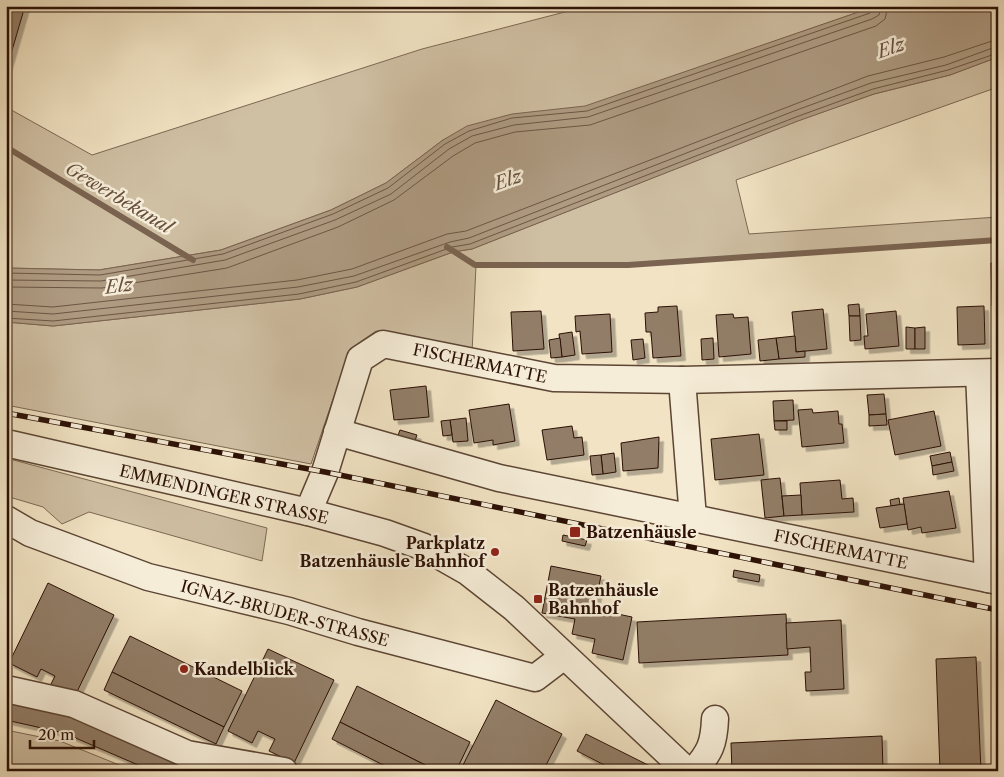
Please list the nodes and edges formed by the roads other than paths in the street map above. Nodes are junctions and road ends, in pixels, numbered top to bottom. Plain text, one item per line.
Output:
1 (989, 372) edge
2 (682, 380) junction
3 (337, 432) junction
4 (6, 443) edge
5 (308, 512) junction
6 (694, 518) junction
7 (6, 519) edge
8 (993, 580) edge
9 (564, 656) junction
10 (6, 689) edge
11 (716, 719) dead end
12 (284, 771) edge
13 (688, 771) edge
14 (694, 771) edge

1 - 2 street, FISCHERMATTE
1 - 8 street, FISCHERMATTE
2 - 3 street, FISCHERMATTE
2 - 6 street
3 - 5 street, FISCHERMATTE
3 - 6 street, FISCHERMATTE
4 - 5 street, EMMENDINGER STRASSE
5 - 9 street, EMMENDINGER STRASSE
6 - 8 street, FISCHERMATTE
7 - 9 street, IGNAZ-BRUDER-STRASSE
9 - 13 street, EMMENDINGER STRASSE
10 - 12 street
11 - 14 street

